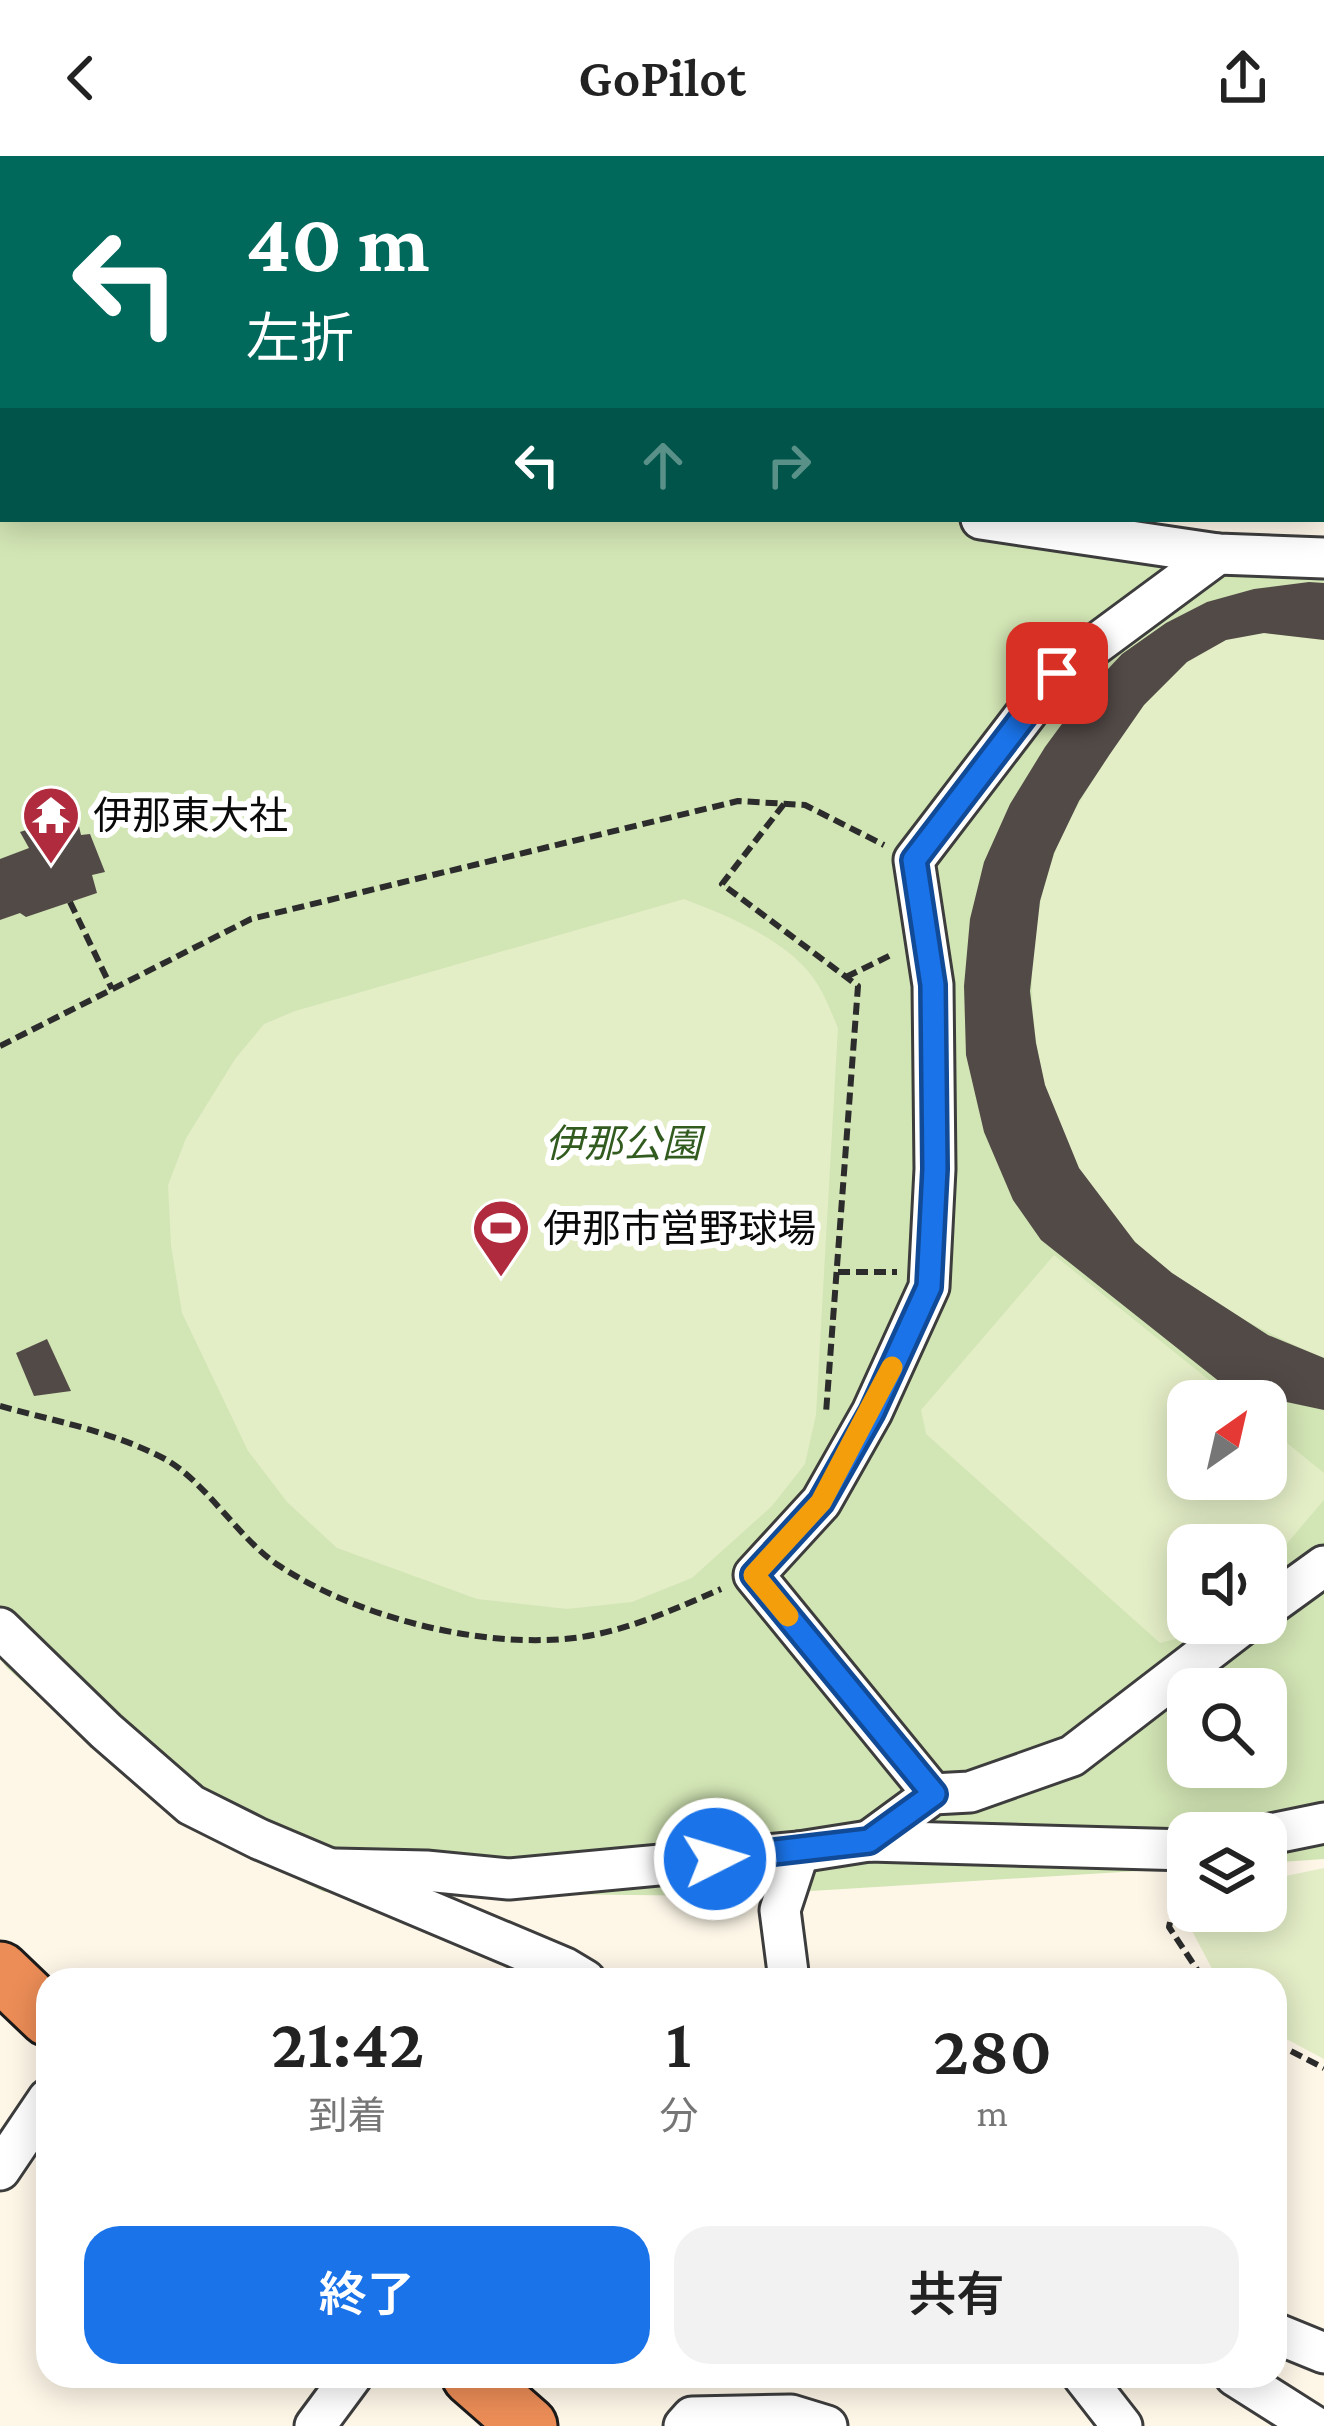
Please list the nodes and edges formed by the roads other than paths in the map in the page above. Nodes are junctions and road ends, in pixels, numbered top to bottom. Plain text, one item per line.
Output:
1 (1001, 522) edge
2 (1218, 554) junction
3 (1324, 558) edge
4 (1324, 1566) edge
5 (1287, 1593) edge
6 (0, 1628) edge
7 (1218, 1644) edge
8 (934, 1794) junction
9 (1324, 1823) edge
10 (1287, 1831) edge
11 (869, 1841) junction
12 (1167, 1849) edge
13 (799, 1852) junction
14 (335, 1869) junction
15 (559, 1968) edge
16 (787, 1968) edge
17 (0, 1970) edge
18 (36, 2005) edge
19 (36, 2117) edge
20 (0, 2170) edge
21 (1287, 2338) edge
22 (1324, 2353) edge
23 (343, 2388) edge
24 (485, 2388) edge
25 (1092, 2388) edge
26 (1254, 2388) edge
27 (315, 2426) edge
28 (528, 2426) edge
29 (684, 2426) edge
30 (827, 2426) edge
31 (1121, 2426) edge
32 (1314, 2426) edge

1 - 2 street
2 - 3 street
2 - 8 street
4 - 5 street
6 - 14 street
7 - 8 street
8 - 11 street
9 - 10 street
11 - 12 street
11 - 13 street
13 - 14 street
13 - 16 street
14 - 15 street
17 - 18 highway
19 - 20 street
21 - 22 street
23 - 27 street
24 - 28 highway
25 - 31 street
26 - 32 street
29 - 30 street

